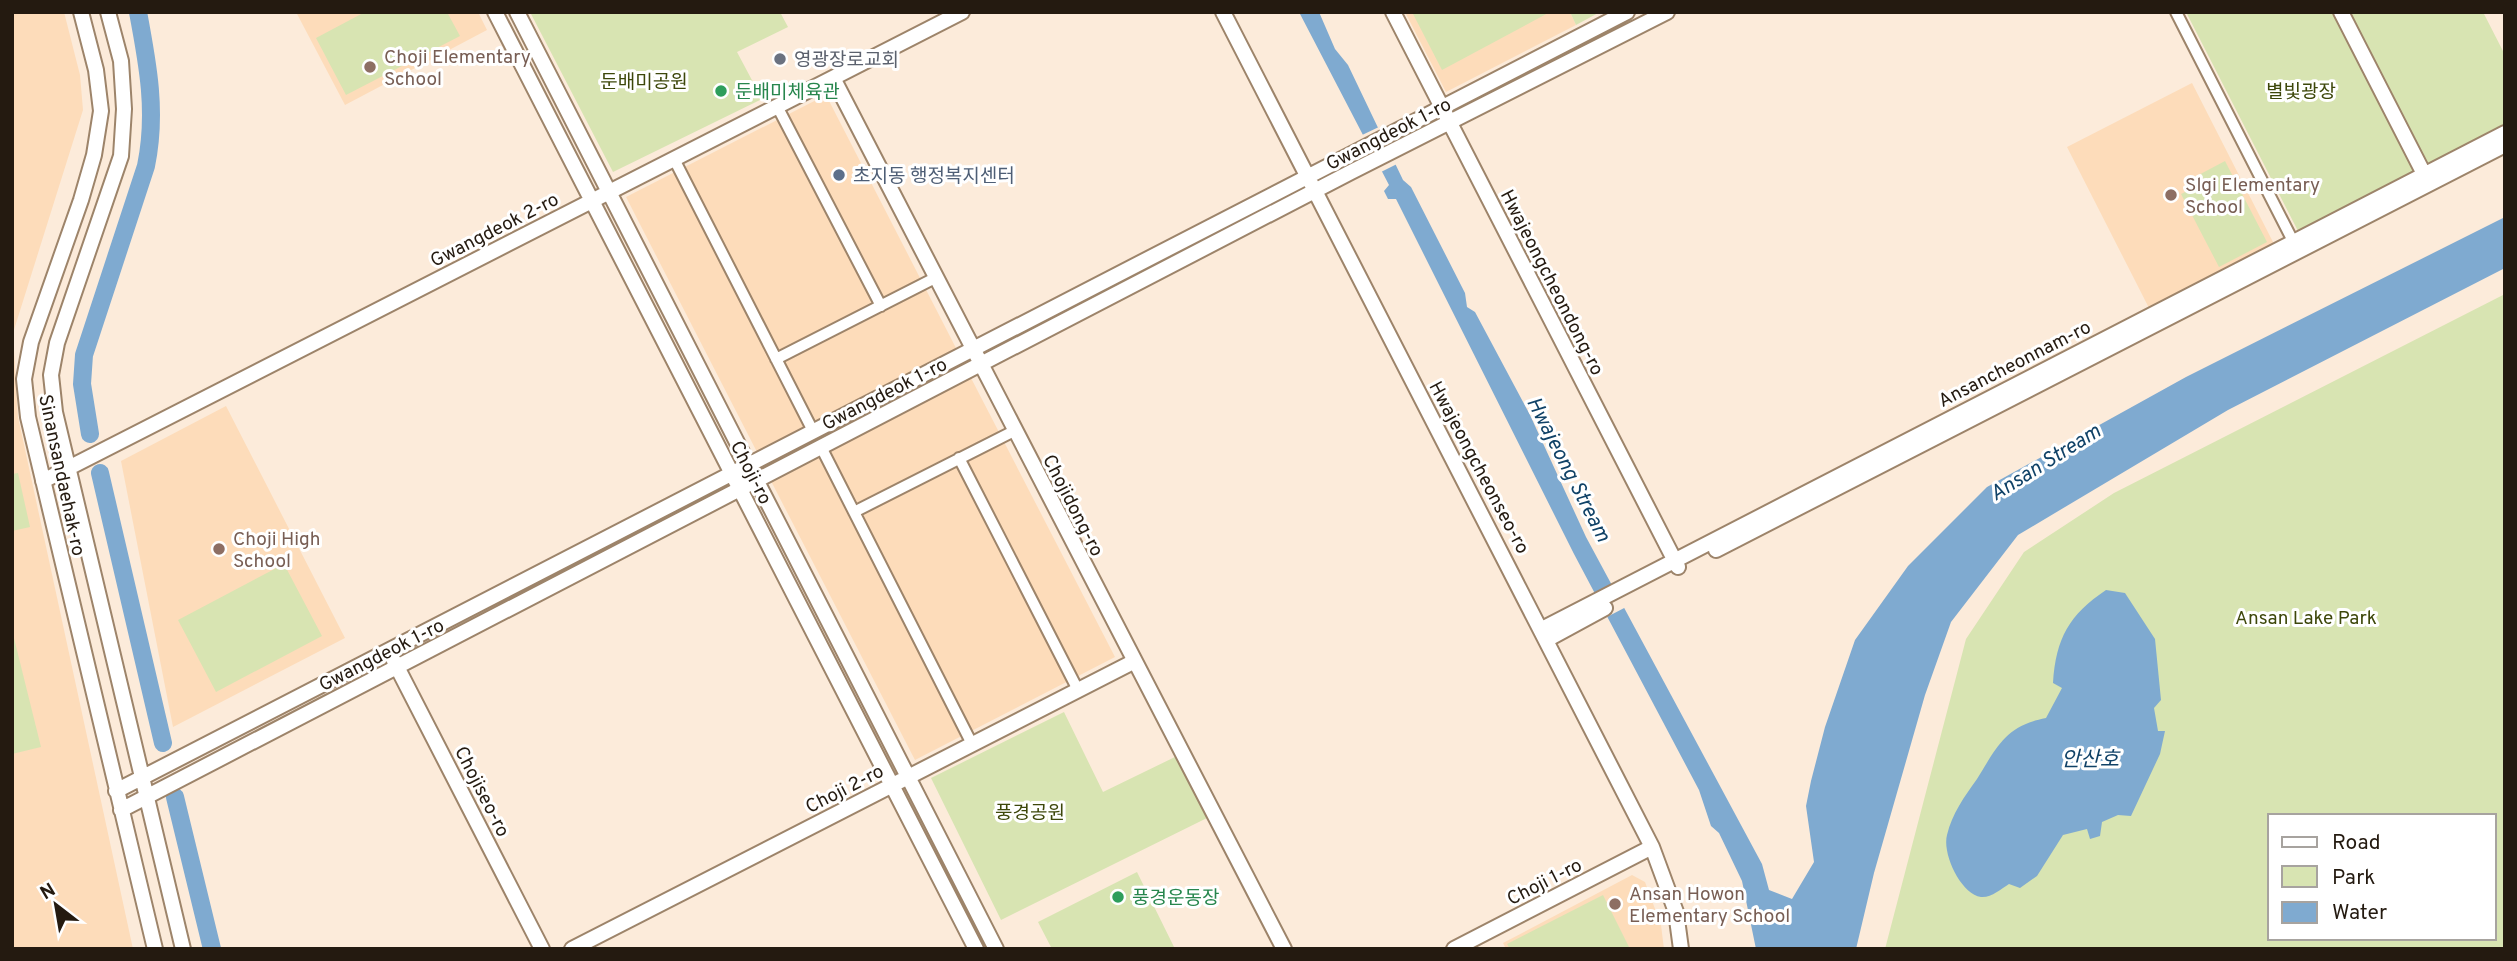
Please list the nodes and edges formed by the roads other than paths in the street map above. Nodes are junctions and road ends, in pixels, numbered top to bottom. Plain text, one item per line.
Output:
1 (81, 12) edge
2 (108, 12) edge
3 (495, 12) edge
4 (517, 12) edge
5 (962, 12) edge
6 (1223, 12) edge
7 (1393, 12) edge
8 (1627, 12) edge
9 (1667, 12) edge
10 (2176, 12) edge
11 (2341, 12) edge
12 (833, 78) junction
13 (777, 106) junction
14 (1442, 107) junction
15 (1450, 123) junction
16 (1410, 133) junction
17 (2505, 134) edge
18 (2505, 145) edge
19 (674, 159) junction
20 (2424, 174) junction
21 (1307, 175) junction
22 (610, 192) junction
23 (1316, 192) junction
24 (593, 200) junction
25 (2296, 246) junction
26 (937, 277) junction
27 (881, 306) junction
28 (972, 349) junction
29 (776, 359) junction
30 (980, 365) junction
31 (813, 431) junction
32 (1014, 431) junction
33 (821, 447) junction
34 (959, 458) junction
35 (748, 464) junction
36 (68, 468) junction
37 (731, 473) junction
38 (43, 481) junction
39 (757, 481) junction
40 (740, 490) junction
41 (854, 512) junction
42 (1676, 565) junction
43 (1545, 634) junction
44 (389, 650) junction
45 (1133, 662) junction
46 (398, 666) junction
47 (1078, 690) junction
48 (972, 744) junction
49 (142, 777) junction
50 (908, 777) junction
51 (892, 785) junction
52 (116, 791) junction
53 (147, 796) junction
54 (121, 810) junction
55 (1652, 847) junction
56 (155, 949) edge
57 (183, 949) edge
58 (542, 949) edge
59 (572, 949) edge
60 (976, 949) edge
61 (996, 949) edge
62 (1284, 949) edge
63 (1454, 949) edge
64 (1681, 949) edge

1 - 38 street, Sinansandaehak-ro
2 - 36 street, Sinansandaehak-ro
3 - 24 street, Choji-ro
4 - 22 street, Choji-ro
5 - 12 street, Gwangdeok 2-ro
6 - 21 street, Hwajeongcheonseo-ro
7 - 14 street, Hwajeongcheondong-ro
8 - 14 street, Gwangdeok 1-ro
9 - 15 street, Gwangdeok 1-ro
10 - 25 street
11 - 20 street
12 - 13 street, Gwangdeok 2-ro
12 - 26 street, Chojidong-ro
13 - 19 street, Gwangdeok 2-ro
13 - 27 street
14 - 15 street, Hwajeongcheondong-ro
14 - 16 street, Gwangdeok 1-ro
15 - 16 street, Gwangdeok 1-ro
15 - 42 street, Hwajeongcheondong-ro
16 - 21 street, Gwangdeok 1-ro
16 - 23 street, Gwangdeok 1-ro
17 - 20 street, Ansancheonnam-ro
18 - 25 street, Ansancheonnam-ro
19 - 22 street, Gwangdeok 2-ro
19 - 29 street
20 - 25 street, Ansancheonnam-ro
21 - 23 street, Hwajeongcheonseo-ro
21 - 28 street, Gwangdeok 1-ro
22 - 24 street, Gwangdeok 2-ro
22 - 35 street, Choji-ro
23 - 30 street, Gwangdeok 1-ro
23 - 43 street, Hwajeongcheonseo-ro
24 - 36 street, Gwangdeok 2-ro
24 - 37 street, Choji-ro
25 - 42 street, Ansancheonnam-ro
26 - 27 street
26 - 28 street, Chojidong-ro
27 - 29 street
28 - 30 street, Chojidong-ro
28 - 31 street, Gwangdeok 1-ro
29 - 31 street
30 - 32 street, Chojidong-ro
30 - 33 street, Gwangdeok 1-ro
31 - 35 street, Gwangdeok 1-ro
32 - 34 street
32 - 45 street, Chojidong-ro
33 - 39 street, Gwangdeok 1-ro
33 - 41 street
34 - 41 street
34 - 47 street
35 - 37 street, Gwangdeok 1-ro
35 - 39 street, Choji-ro
36 - 38 street, Gwangdeok 2-ro
36 - 49 street, Sinansandaehak-ro
37 - 40 street, Choji-ro
37 - 44 street, Gwangdeok 1-ro
38 - 52 street, Sinansandaehak-ro
39 - 40 street, Gwangdeok 1-ro
39 - 50 street, Choji-ro
40 - 46 street, Gwangdeok 1-ro
40 - 51 street, Choji-ro
41 - 48 street
42 - 43 street, Ansancheonnam-ro
43 - 55 street, Hwajeongcheonseo-ro
44 - 46 street, Chojiseo-ro
44 - 49 street, Gwangdeok 1-ro
45 - 47 street, Choji 2-ro
45 - 62 street, Chojidong-ro
46 - 53 street, Gwangdeok 1-ro
46 - 58 street, Chojiseo-ro
47 - 48 street, Choji 2-ro
48 - 50 street, Choji 2-ro
49 - 52 street, Gwangdeok 1-ro
49 - 53 street, Sinansandaehak-ro
50 - 51 street, Choji 2-ro
50 - 61 street, Choji-ro
51 - 59 street, Choji 2-ro
51 - 60 street, Choji-ro
52 - 54 street, Sinansandaehak-ro
53 - 54 street, Gwangdeok 1-ro
53 - 57 street, Sinansandaehak-ro
54 - 56 street, Sinansandaehak-ro
55 - 63 street, Choji 1-ro
55 - 64 street, Hwajeongcheonseo-ro

